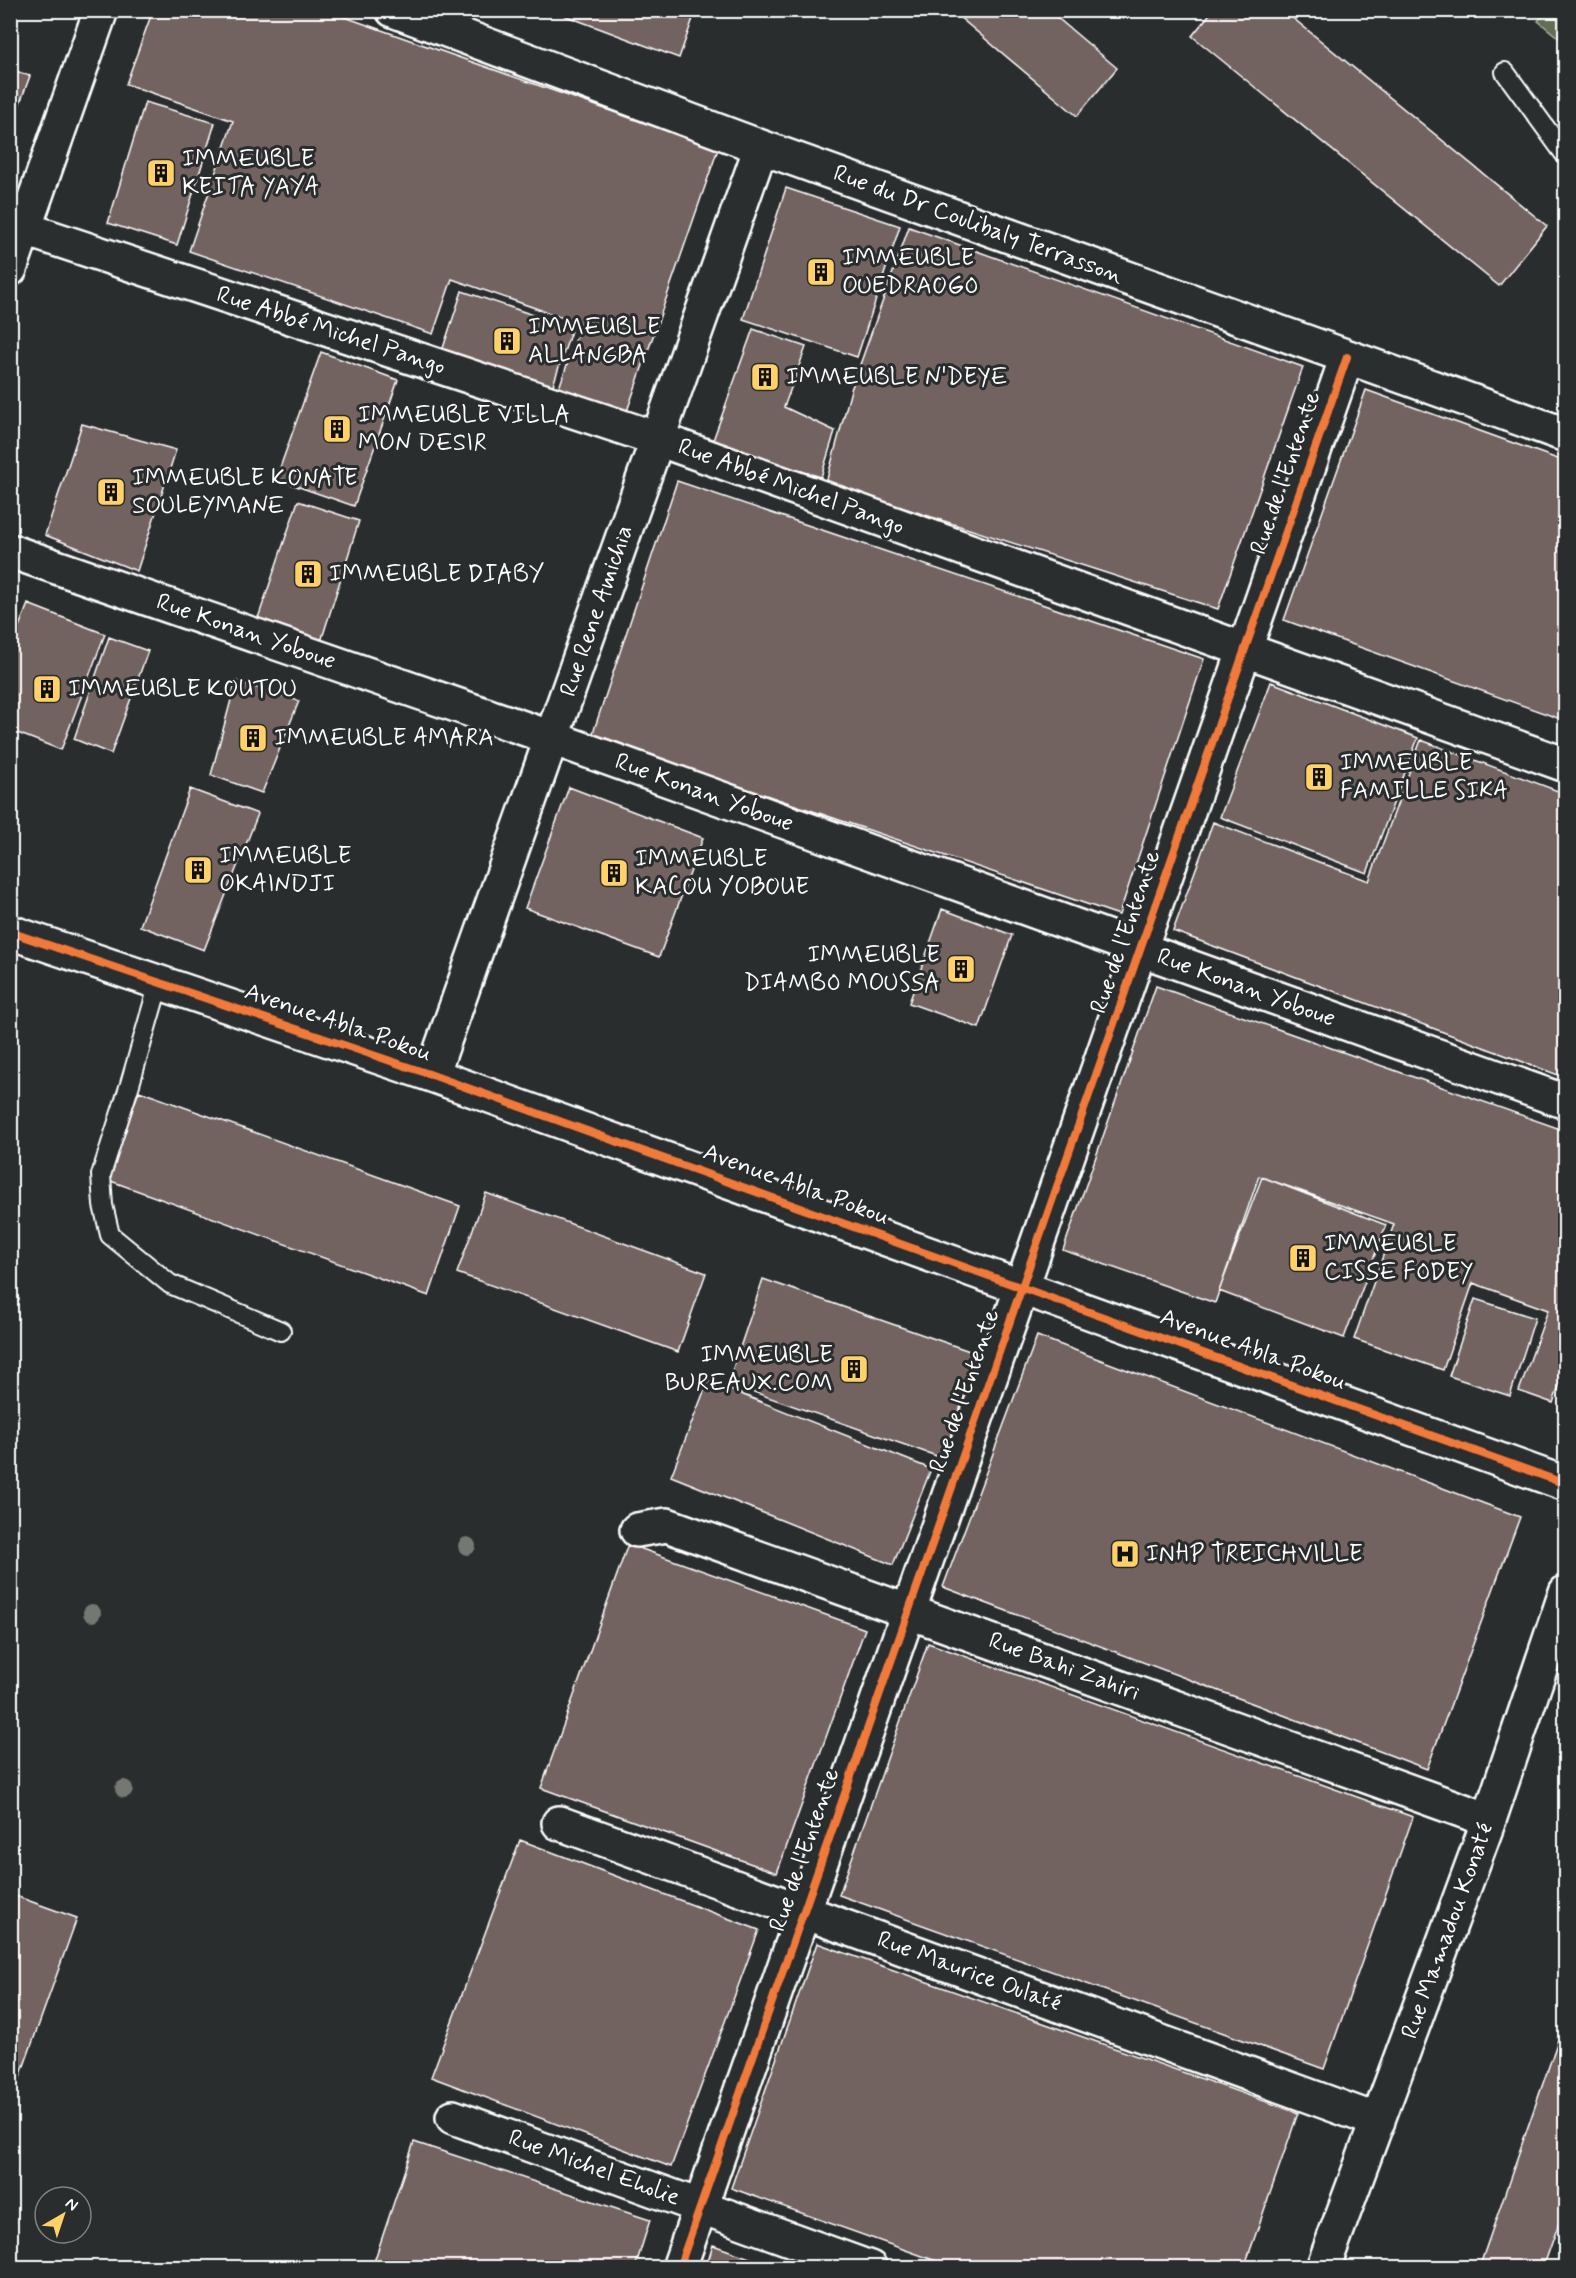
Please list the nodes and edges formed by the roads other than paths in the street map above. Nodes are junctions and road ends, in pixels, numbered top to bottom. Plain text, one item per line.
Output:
1 (101, 10) edge
2 (393, 10) edge
3 (1505, 72) dead end
4 (761, 147) junction
5 (1566, 156) edge
6 (18, 227) edge
7 (10, 269) edge
8 (1347, 357) junction
9 (1566, 435) edge
10 (658, 439) junction
11 (10, 551) edge
12 (1245, 650) junction
13 (552, 738) junction
14 (1566, 765) edge
15 (10, 932) edge
16 (1140, 950) junction
17 (159, 983) junction
18 (432, 1075) junction
19 (1566, 1102) edge
20 (1022, 1287) junction
21 (280, 1331) dead end
22 (1566, 1484) edge
23 (637, 1530) dead end
24 (1566, 1592) edge
25 (909, 1611) junction
26 (1489, 1820) junction
27 (559, 1823) dead end
28 (804, 1911) junction
29 (453, 2117) dead end
30 (1377, 2121) junction
31 (701, 2206) junction
32 (679, 2268) edge
33 (870, 2268) edge
34 (1323, 2268) edge

1 - 6 street
2 - 4 street, Rue du Dr Coulibaly Terrasson
3 - 5 lane
4 - 8 street, Rue du Dr Coulibaly Terrasson
4 - 10 street, Rue Rene Amichia
6 - 7 street
6 - 10 street, Rue Abbé Michel Pango
8 - 9 street, Rue du Dr Coulibaly Terrasson
8 - 12 street, Rue de l'Entente
10 - 12 street, Rue Abbé Michel Pango
10 - 13 street, Rue Rene Amichia
11 - 13 street, Rue Konan Yoboue
12 - 14 street, Rue Abbé Michel Pango
12 - 16 street, Rue de l'Entente
13 - 16 street, Rue Konan Yoboue
13 - 18 street, Rue Rene Amichia
15 - 17 street, Avenue Abla Pokou
16 - 19 street, Rue Konan Yoboue
16 - 20 street, Rue de l'Entente
17 - 18 street, Avenue Abla Pokou
17 - 21 lane
18 - 20 street, Avenue Abla Pokou
20 - 22 street, Avenue Abla Pokou
20 - 25 street, Rue de l'Entente
23 - 25 street, Rue Bahi Zahiri
24 - 26 street, Rue Mamadou Konaté
25 - 26 street, Rue Bahi Zahiri
25 - 28 street, Rue de l'Entente
26 - 30 street, Rue Mamadou Konaté
27 - 28 street, Rue Maurice Oulaté
28 - 30 street, Rue Maurice Oulaté
28 - 31 street, Rue de l'Entente
29 - 31 street, Rue Michel Eholie
30 - 34 street, Rue Mamadou Konaté
31 - 32 street, Rue de l'Entente
31 - 33 street, Rue Michel Eholie

